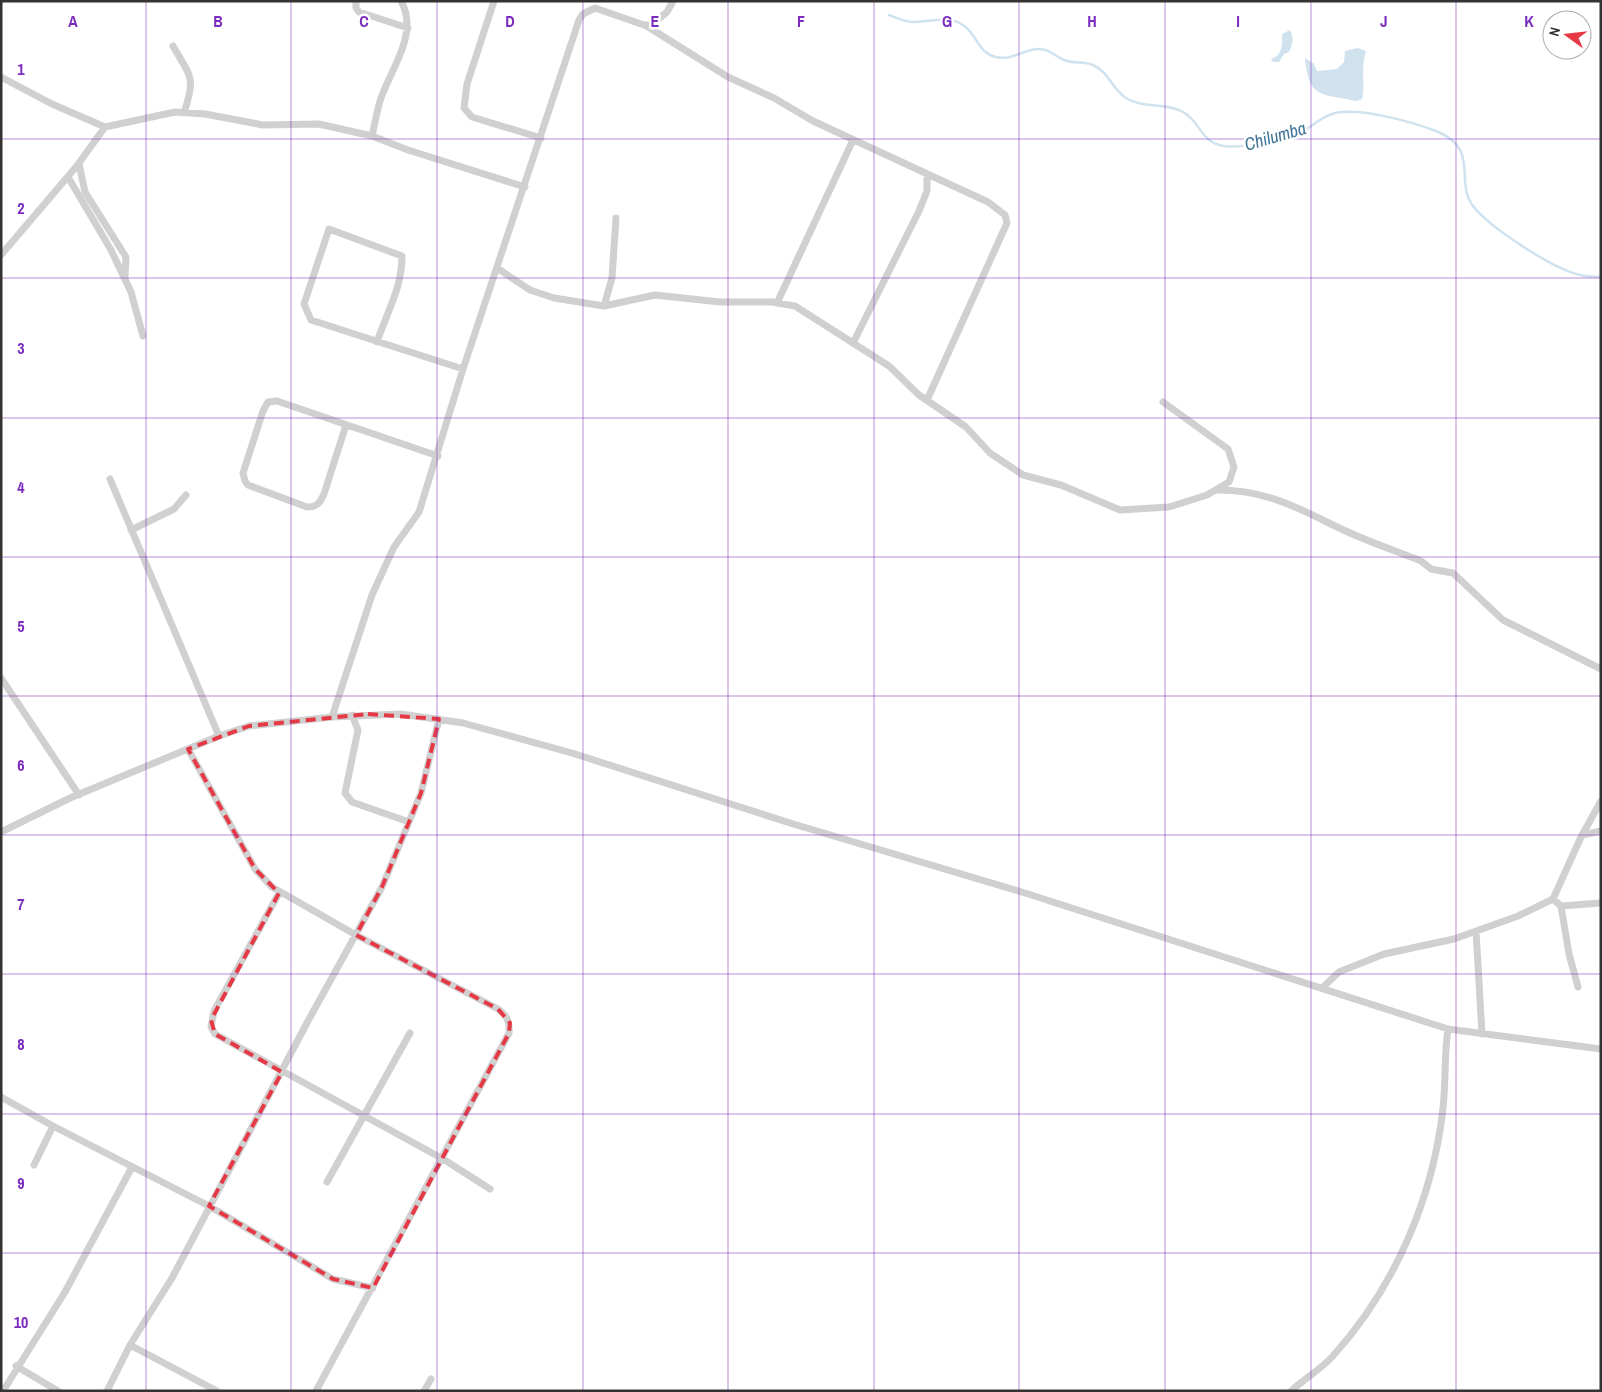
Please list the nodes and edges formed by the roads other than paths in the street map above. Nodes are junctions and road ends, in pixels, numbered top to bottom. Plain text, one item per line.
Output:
1 (356, 1) edge
2 (401, 1) edge
3 (494, 1) edge
4 (673, 1) edge
5 (644, 25) junction
6 (408, 28) junction
7 (172, 46) dead end
8 (1, 77) edge
9 (184, 113) junction
10 (105, 127) junction
11 (372, 136) junction
12 (541, 138) junction
13 (853, 140) junction
14 (79, 164) junction
15 (927, 175) junction
16 (68, 177) junction
17 (525, 187) junction
18 (616, 218) dead end
19 (1, 255) edge
20 (497, 268) junction
21 (125, 279) junction
22 (777, 303) junction
23 (604, 306) junction
24 (143, 336) dead end
25 (378, 342) junction
26 (853, 343) junction
27 (463, 369) junction
28 (927, 400) junction
29 (1163, 402) dead end
30 (346, 425) junction
31 (438, 456) junction
32 (110, 479) dead end
33 (1218, 490) junction
34 (186, 495) dead end
35 (131, 530) junction
36 (1601, 669) edge
37 (1, 678) edge
38 (352, 715) junction
39 (332, 717) junction
40 (439, 719) junction
41 (219, 736) junction
42 (188, 749) junction
43 (79, 795) junction
44 (1601, 801) edge
45 (409, 822) junction
46 (1601, 831) edge
47 (1, 832) edge
48 (1582, 835) junction
49 (280, 893) junction
50 (1553, 899) junction
51 (1601, 903) edge
52 (1561, 906) junction
53 (1476, 931) junction
54 (356, 935) junction
55 (1578, 987) dead end
56 (1322, 988) junction
57 (1448, 1029) junction
58 (410, 1033) dead end
59 (1482, 1034) junction
60 (1601, 1049) edge
61 (282, 1072) junction
62 (1, 1097) edge
63 (364, 1116) junction
64 (53, 1126) junction
65 (443, 1159) junction
66 (34, 1165) dead end
67 (132, 1167) junction
68 (327, 1182) dead end
69 (490, 1189) dead end
70 (209, 1206) junction
71 (373, 1288) junction
72 (130, 1345) junction
73 (16, 1366) junction
74 (431, 1379) dead end
75 (3, 1391) edge
76 (58, 1391) edge
77 (107, 1391) edge
78 (217, 1391) edge
79 (316, 1391) edge
80 (424, 1391) edge
81 (1291, 1391) edge

1 - 6 street
2 - 6 street
3 - 12 street
4 - 5 street
5 - 12 street
5 - 13 street
6 - 11 street
7 - 9 street
8 - 10 street
9 - 10 street
9 - 11 street
10 - 14 street
11 - 17 street
12 - 17 street
13 - 15 street
13 - 22 street
14 - 16 street
14 - 21 street
15 - 26 street
15 - 28 street
16 - 19 street
16 - 21 street
17 - 20 street
18 - 23 street
20 - 23 street
20 - 27 street
21 - 24 street
22 - 23 street
22 - 26 street
25 - 25 street
25 - 27 street
26 - 28 street
27 - 31 street
28 - 33 street
29 - 33 street
30 - 30 street
30 - 31 street
31 - 39 street
32 - 35 street
33 - 36 street
34 - 35 street
35 - 41 street
37 - 43 street
38 - 39 street
38 - 40 street
38 - 45 street
39 - 41 street
40 - 45 street
40 - 56 street
41 - 42 street
42 - 43 street
42 - 49 street
43 - 47 street
44 - 48 street
45 - 54 street
46 - 48 street
48 - 50 street
49 - 54 street
49 - 61 street
50 - 52 street
50 - 53 street
51 - 52 street
52 - 55 street
53 - 56 street
53 - 59 street
54 - 61 street
54 - 65 street
56 - 57 street
57 - 59 street
57 - 81 street
58 - 63 street
59 - 60 street
61 - 63 street
61 - 70 street
62 - 64 street
63 - 65 street
63 - 68 street
64 - 66 street
64 - 67 street
65 - 69 street
65 - 71 street
67 - 70 street
67 - 73 street
70 - 71 street
70 - 72 street
71 - 79 street
72 - 77 street
72 - 78 street
73 - 75 street
73 - 76 street
74 - 80 street

